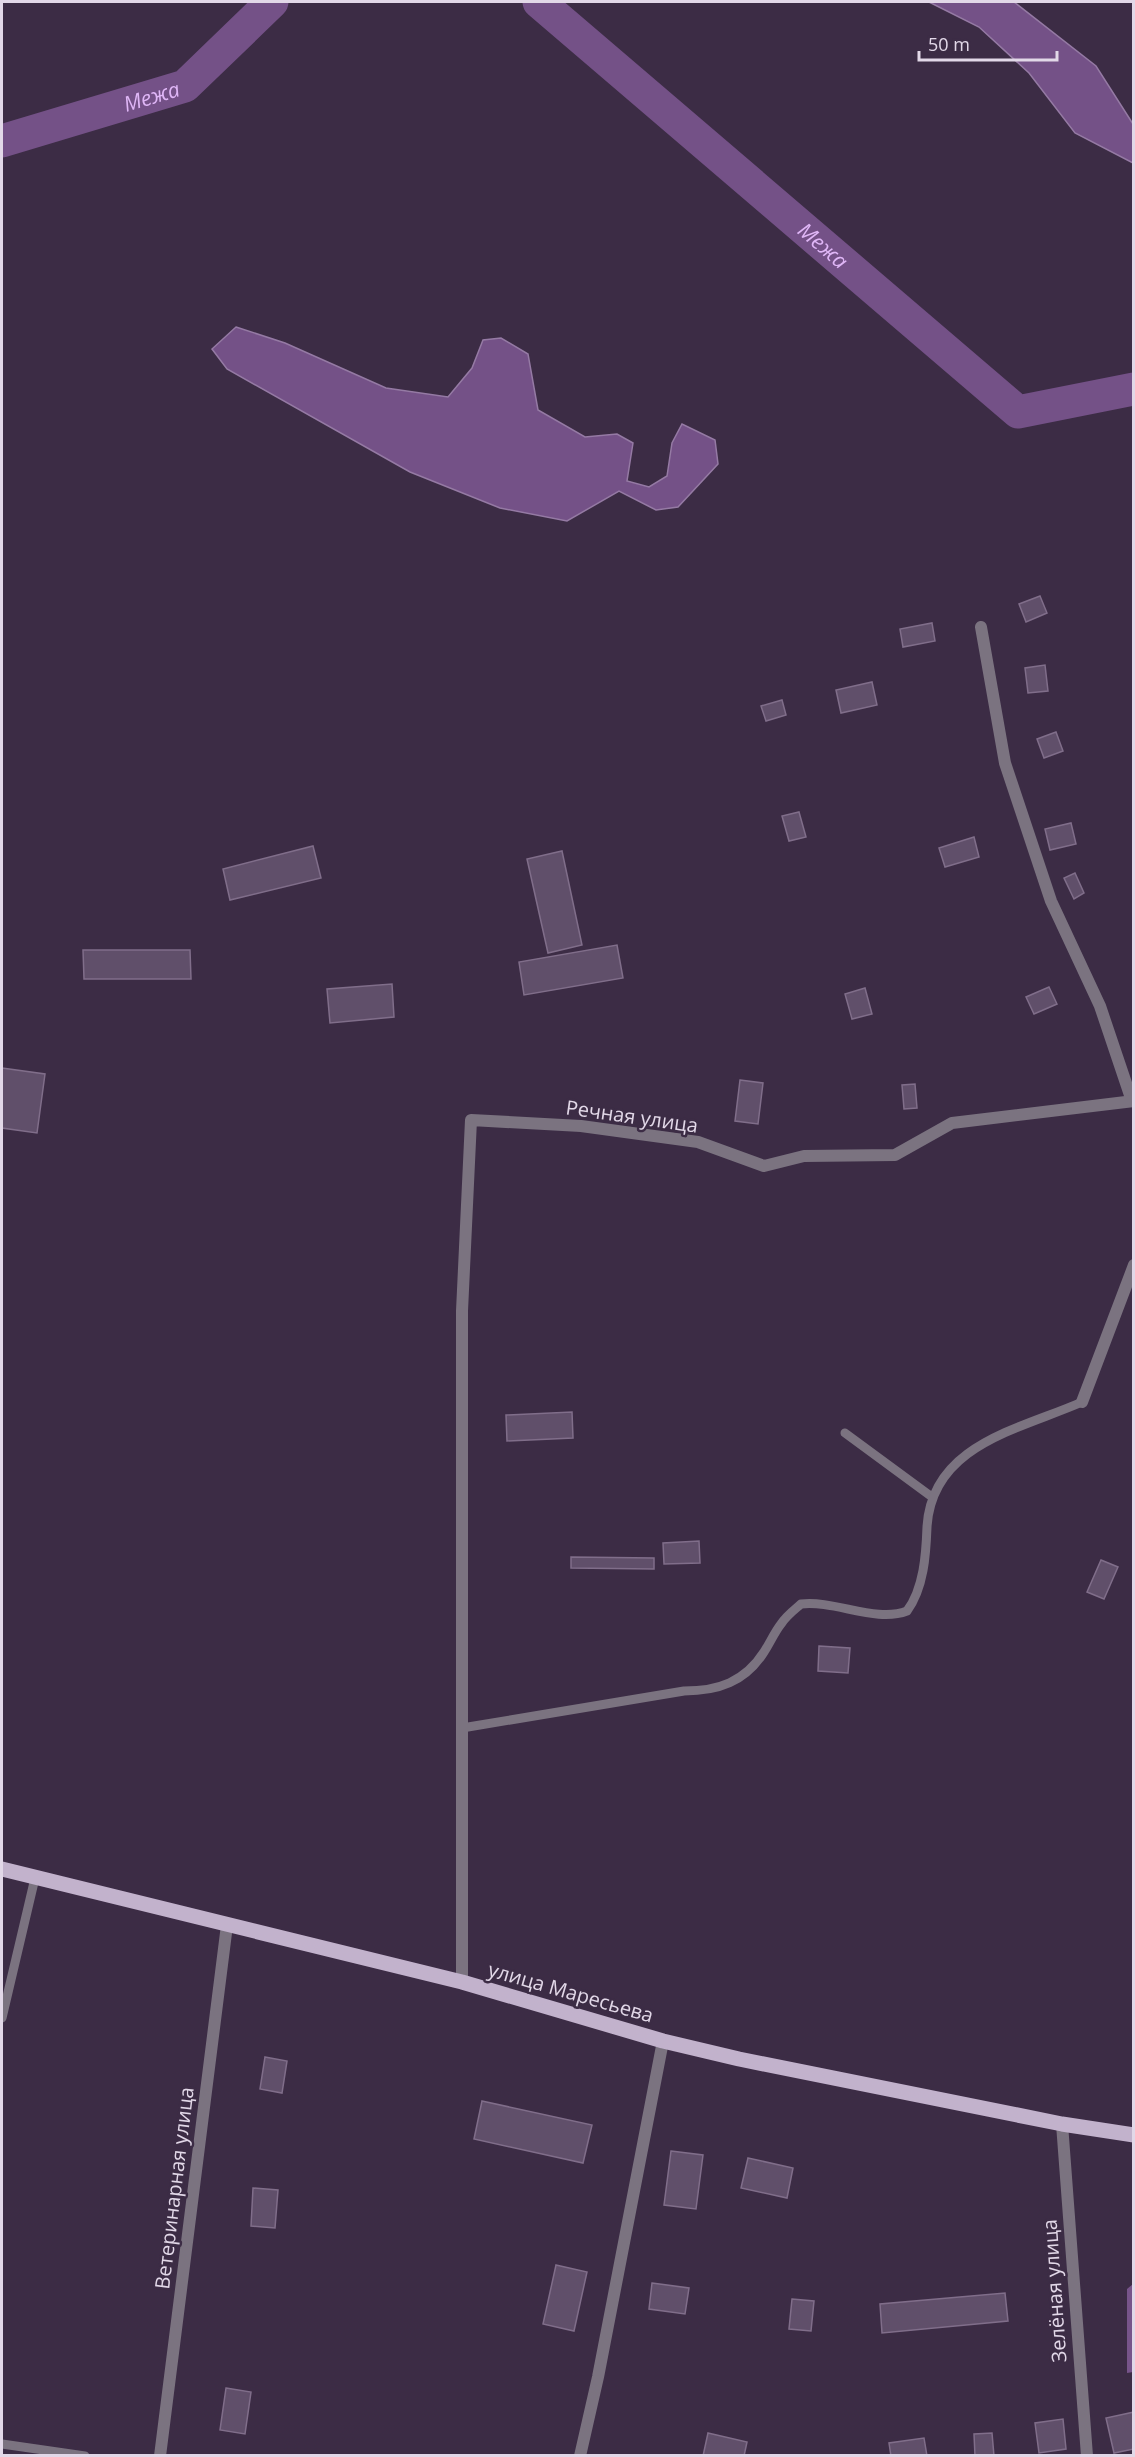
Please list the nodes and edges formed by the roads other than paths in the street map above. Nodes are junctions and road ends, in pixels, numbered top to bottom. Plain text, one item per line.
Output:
1 (981, 627) dead end
2 (1133, 1101) edge
3 (1134, 1265) edge
4 (1082, 1402) joint
5 (845, 1433) dead end
6 (932, 1497) junction
7 (462, 1728) junction
8 (2, 1869) edge
9 (35, 1878) junction
10 (227, 1925) junction
11 (462, 1982) junction
12 (2, 2018) edge
13 (663, 2041) junction
14 (1062, 2124) junction
15 (1134, 2134) edge
16 (2, 2444) edge
17 (85, 2456) edge
18 (160, 2456) edge
19 (580, 2456) edge
20 (1087, 2456) edge

1 - 2 street
2 - 7 street, Речная улица
3 - 4 street
4 - 6 lane
5 - 6 lane
6 - 7 lane
7 - 11 street
8 - 9 main road, улица Маресьева
9 - 10 main road, улица Маресьева
9 - 12 lane
10 - 11 main road, улица Маресьева
10 - 18 street, Ветеринарная улица
11 - 13 main road, улица Маресьева
13 - 14 main road, улица Маресьева
13 - 19 street
14 - 15 main road, улица Маресьева
14 - 20 street, Зелёная улица
16 - 17 lane

